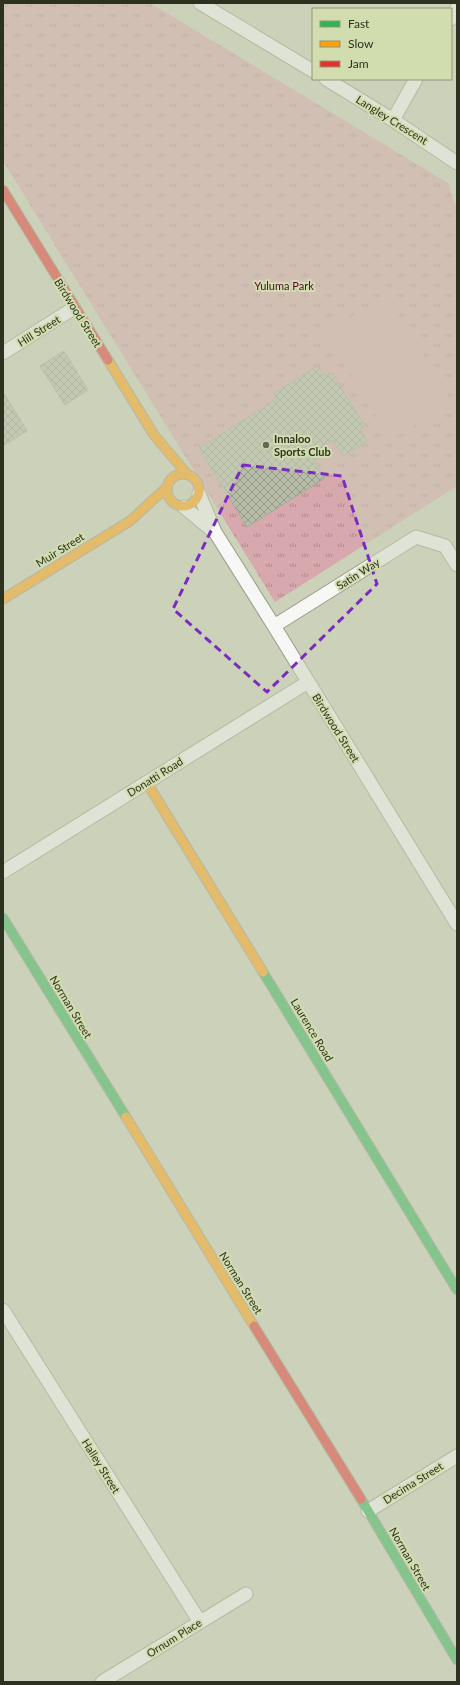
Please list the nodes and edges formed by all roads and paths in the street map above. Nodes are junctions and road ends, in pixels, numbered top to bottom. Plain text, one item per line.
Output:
1 (200, 3) edge
2 (457, 8) edge
3 (452, 17) edge
4 (312, 70) edge
5 (328, 80) edge
6 (415, 80) edge
7 (393, 120) junction
8 (457, 163) edge
9 (3, 190) edge
10 (74, 308) junction
11 (3, 353) edge
12 (154, 435) junction
13 (160, 455) dead end
14 (165, 469) dead end
15 (187, 474) junction
16 (168, 485) junction
17 (200, 494) junction
18 (180, 506) junction
19 (457, 508) edge
20 (163, 509) dead end
21 (150, 514) dead end
22 (424, 516) dead end
23 (130, 521) junction
24 (457, 521) edge
25 (214, 532) junction
26 (445, 546) junction
27 (457, 565) edge
28 (3, 599) edge
29 (274, 626) junction
30 (308, 682) junction
31 (147, 783) junction
32 (3, 872) edge
33 (3, 918) edge
34 (457, 924) edge
35 (457, 1290) edge
36 (3, 1310) edge
37 (457, 1456) edge
38 (368, 1511) junction
39 (246, 1594) joint
40 (200, 1622) junction
41 (457, 1660) edge
42 (102, 1682) edge

1 - 4 street
2 - 3 street
5 - 7 street, Langley Crescent
6 - 7 street
7 - 8 street, Langley Crescent
9 - 10 street, Birdwood Street
10 - 11 street, Hill Street
10 - 12 street, Birdwood Street
12 - 13 street, Birdwood Street
12 - 15 street, Birdwood Street
14 - 16 street
15 - 16 street
15 - 17 street
16 - 18 street
16 - 23 street, Muir Street
17 - 18 street
17 - 25 street, Birdwood Street
18 - 20 street
18 - 25 street, Birdwood Street
19 - 22 path
21 - 23 street, Muir Street
23 - 28 street, Muir Street
24 - 26 path
25 - 29 street, Birdwood Street
26 - 27 street
26 - 29 street, Satin Way
29 - 30 street, Birdwood Street
30 - 31 street, Donatti Road
30 - 34 street, Birdwood Street
31 - 32 street, Donatti Road
31 - 35 street, Laurence Road
33 - 38 street, Norman Street
36 - 40 street, Halley Street
37 - 38 street, Decima Street
38 - 39 path
38 - 41 street, Norman Street
39 - 40 street, Ornum Place
40 - 42 street, Ornum Place

